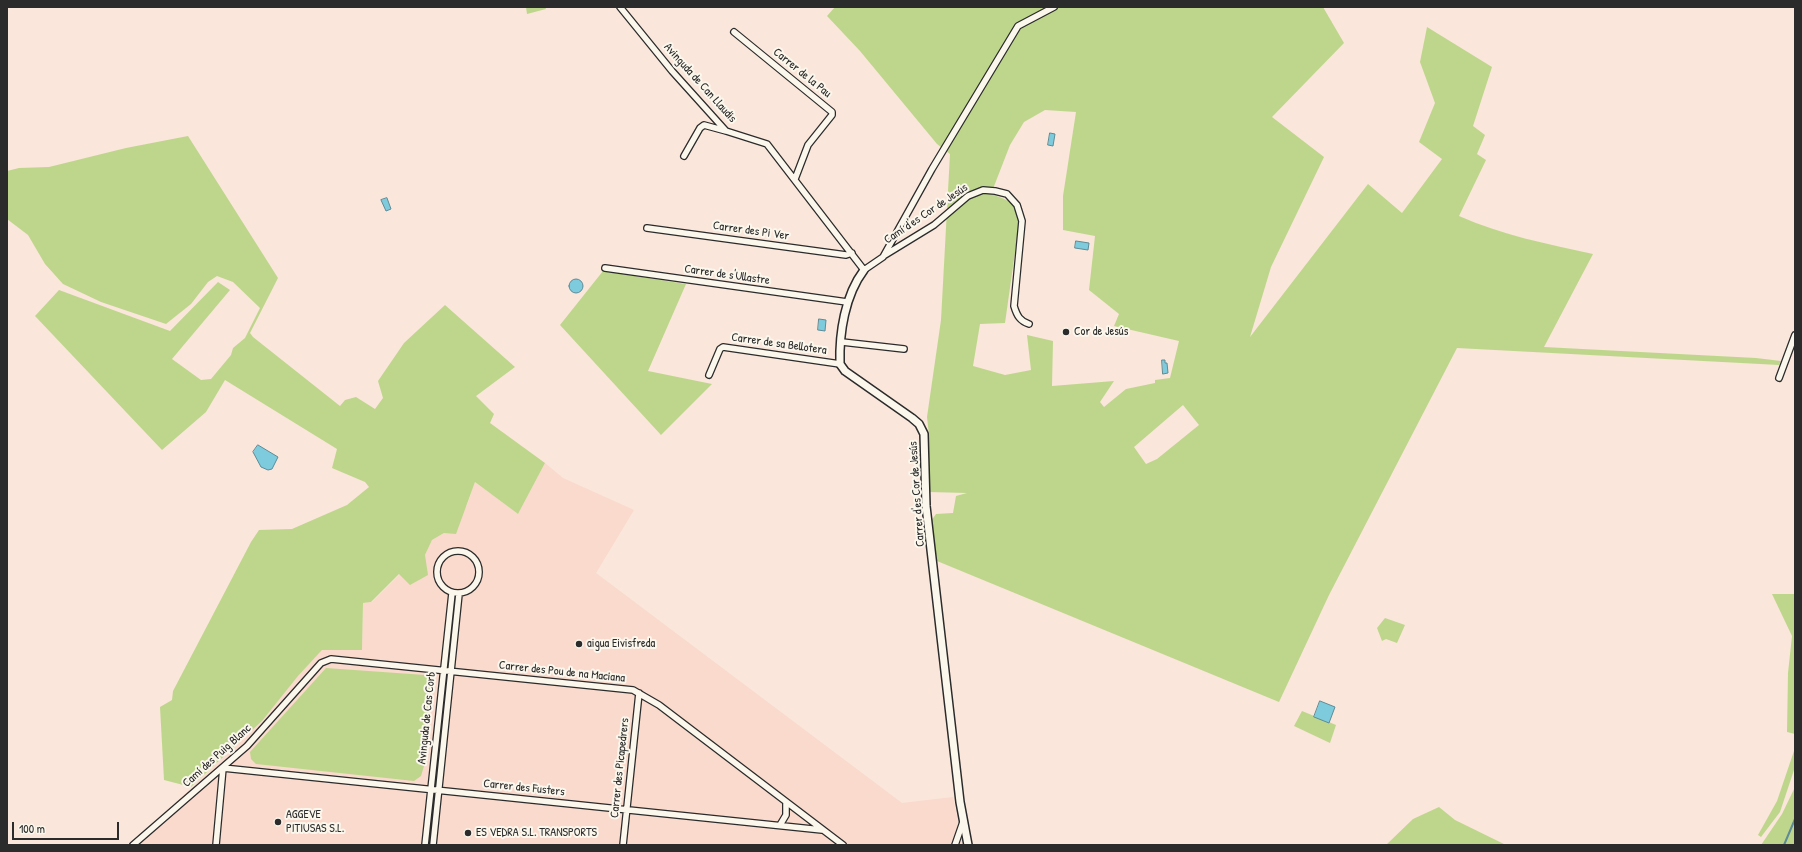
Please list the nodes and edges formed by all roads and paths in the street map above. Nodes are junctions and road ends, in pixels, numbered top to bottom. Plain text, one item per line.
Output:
1 (1054, 7) edge
2 (623, 8) edge
3 (734, 32) dead end
4 (726, 131) junction
5 (684, 156) dead end
6 (795, 179) junction
7 (647, 228) dead end
8 (852, 253) junction
9 (883, 257) junction
10 (605, 268) dead end
11 (864, 270) junction
12 (847, 302) junction
13 (1029, 324) dead end
14 (1795, 335) edge
15 (842, 342) junction
16 (904, 349) dead end
17 (840, 364) junction
18 (709, 375) dead end
19 (1779, 378) dead end
20 (452, 593) junction
21 (459, 594) junction
22 (326, 660) joint
23 (443, 672) junction
24 (452, 672) junction
25 (639, 693) junction
26 (223, 768) junction
27 (431, 789) junction
28 (439, 790) junction
29 (786, 802) junction
30 (627, 809) junction
31 (963, 822) junction
32 (780, 825) junction
33 (822, 830) junction
34 (832, 837) junction
35 (133, 845) edge
36 (216, 845) edge
37 (425, 845) edge
38 (433, 845) edge
39 (623, 845) edge
40 (831, 845) edge
41 (843, 845) edge
42 (955, 845) edge
43 (968, 845) edge

1 - 9 street
2 - 4 street, Avinguda de Can Llaudis
3 - 6 street, Carrer de la Pau
4 - 5 street
4 - 6 street, Avinguda de Can Llaudis
6 - 8 street, Avinguda de Can Llaudis
7 - 8 street, Carrer des Pi Ver
8 - 11 street, Avinguda de Can Llaudis
9 - 11 street
9 - 13 street, Camí d'es Cor de Jesús
10 - 12 street, Carrer de s'Ullastre
11 - 12 street
12 - 15 street
14 - 19 street
15 - 16 street
15 - 17 street
17 - 18 street, Carrer de sa Bellotera
17 - 31 street, Carrer d'es Cor de Jesús
20 - 21 street
20 - 21 street
20 - 23 street, Avinguda de Cas Corb
21 - 24 street, Avinguda de Cas Corb
22 - 23 street, Carrer des Pou de na Maciana
22 - 26 street, Camí des Puig Blanc
23 - 24 street, Carrer des Pou de na Maciana
23 - 27 street, Avinguda de Cas Corb
24 - 25 street, Carrer des Pou de na Maciana
24 - 28 street, Avinguda de Cas Corb
25 - 29 street, Carrer des Pou de na Maciana
25 - 30 street, Carrer des Picapedrers
26 - 27 street, Carrer des Fusters
26 - 35 street, Camí des Puig Blanc
26 - 36 street
27 - 28 street, Carrer des Fusters
27 - 37 street, Avinguda de Cas Corb
28 - 30 street, Carrer des Fusters
28 - 38 street, Avinguda de Cas Corb
29 - 32 street
29 - 33 street, Carrer des Pou de na Maciana
30 - 32 street, Carrer des Fusters
30 - 39 street, Carrer des Picapedrers
31 - 42 street
31 - 43 street, Carrer d'es Cor de Jesús
32 - 33 street, Carrer des Fusters
33 - 34 street, Carrer des Pou de na Maciana
34 - 40 street
34 - 41 street, Carrer des Pou de na Maciana

